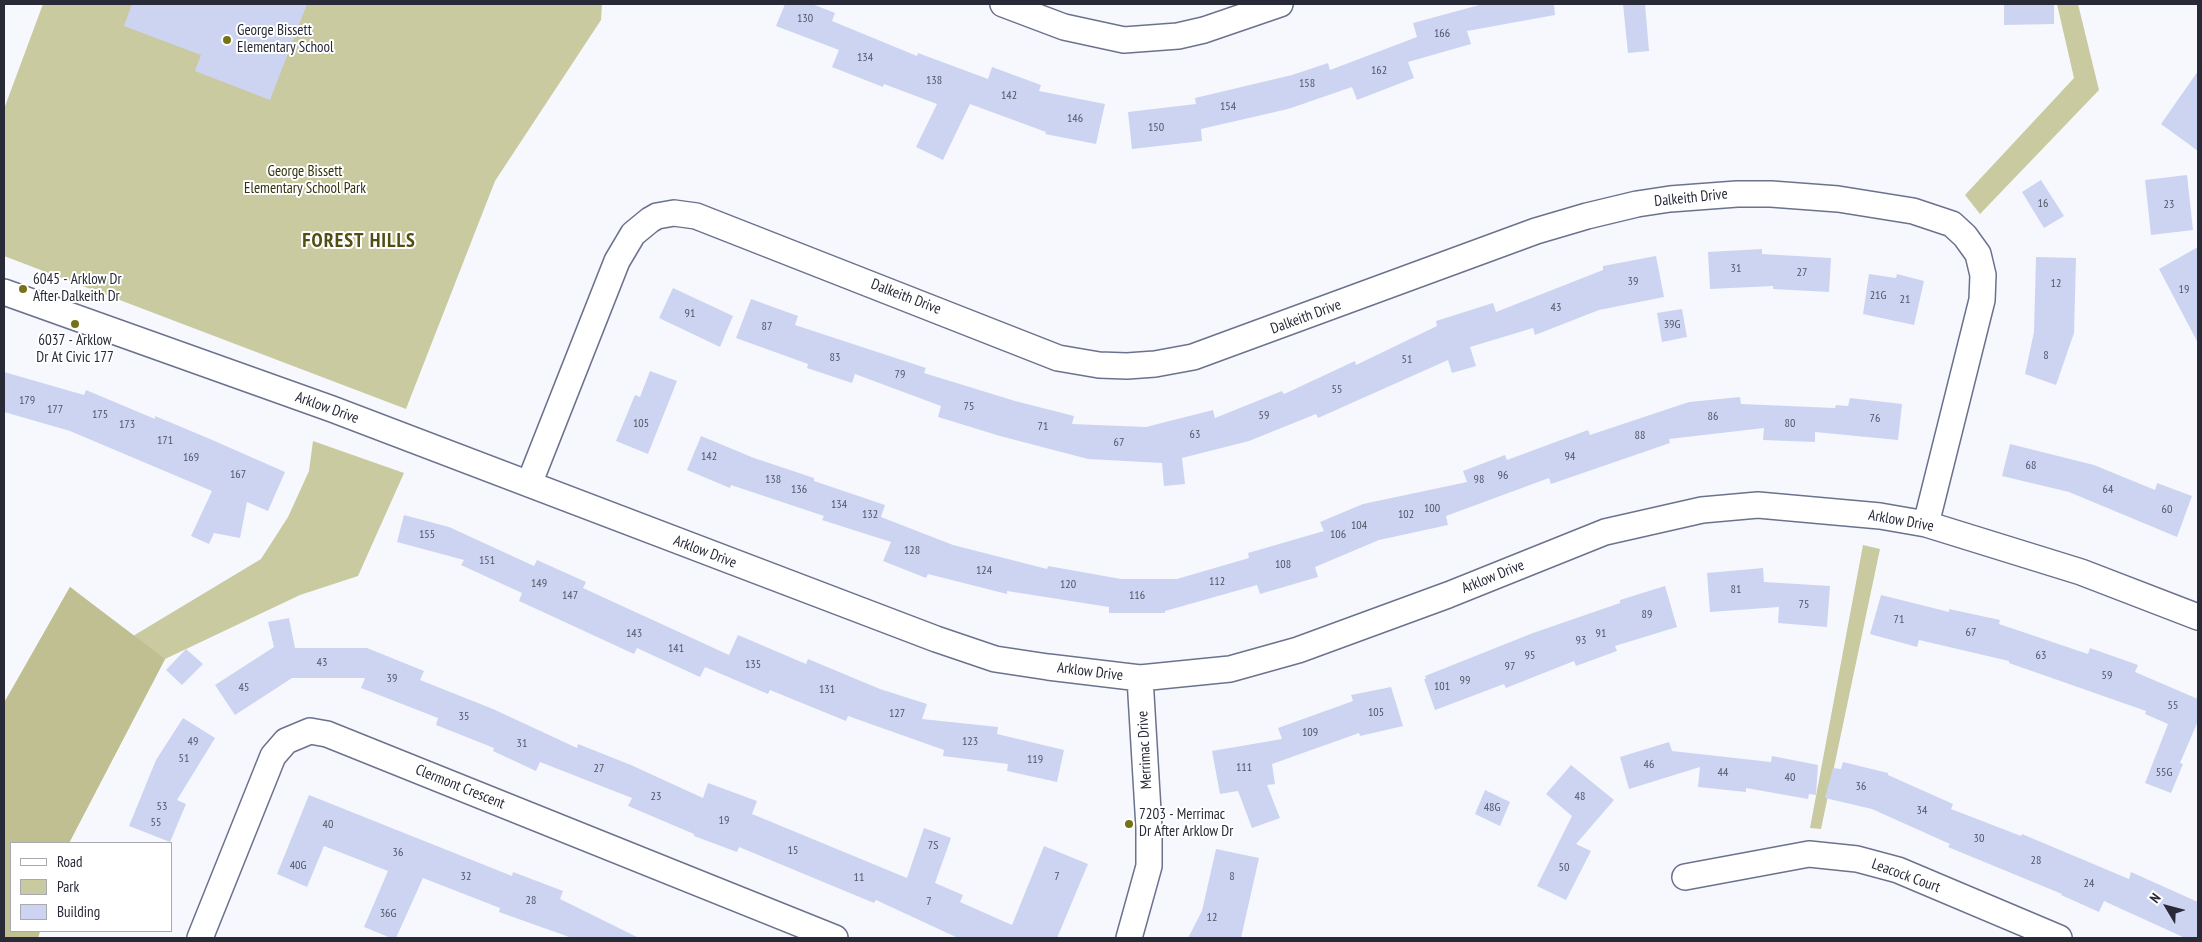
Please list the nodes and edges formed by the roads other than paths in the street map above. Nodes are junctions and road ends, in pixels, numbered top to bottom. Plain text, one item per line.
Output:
1 (1003, 4) edge
2 (1280, 4) edge
3 (4, 292) edge
4 (529, 484) junction
5 (1926, 524) junction
6 (2198, 617) edge
7 (1140, 678) junction
8 (1685, 877) dead end
9 (200, 938) edge
10 (835, 938) edge
11 (1128, 938) edge
12 (2059, 938) edge

1 - 2 street
3 - 4 street, Arklow Drive
4 - 5 street, Dalkeith Drive
4 - 7 street, Arklow Drive
5 - 6 street, Arklow Drive
5 - 7 street, Arklow Drive
7 - 11 street, Merrimac Drive
8 - 12 street, Leacock Court
9 - 10 street, Clermont Crescent

